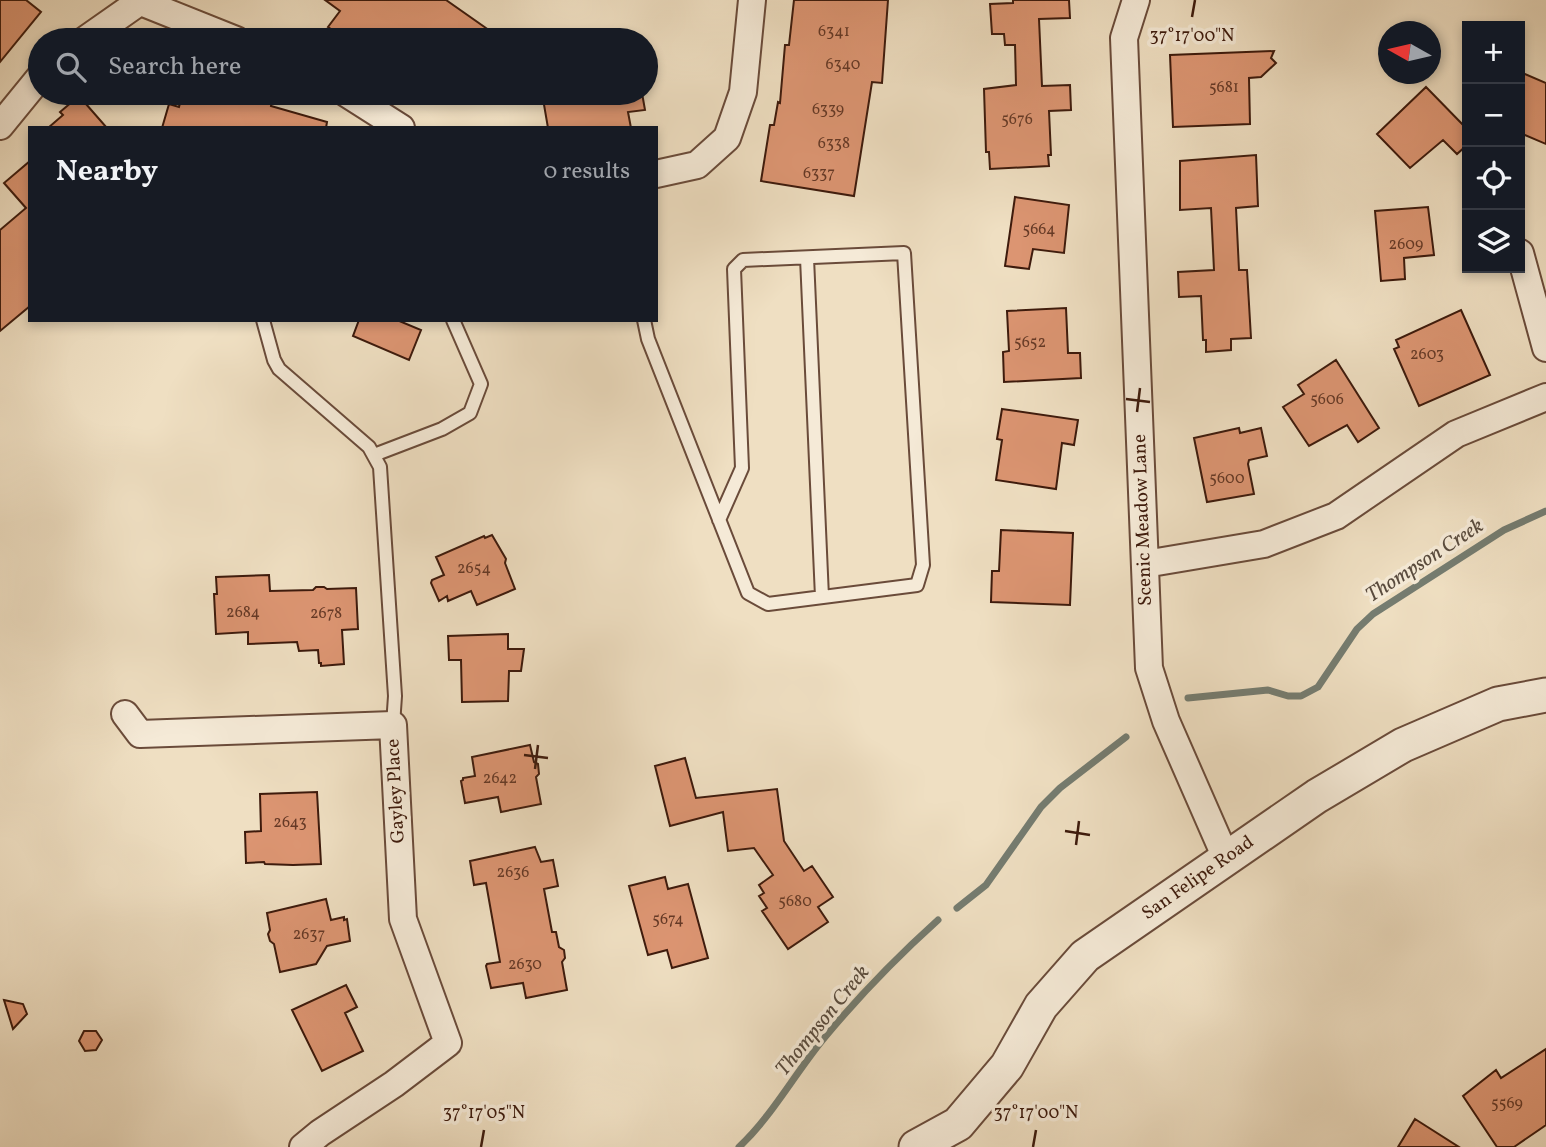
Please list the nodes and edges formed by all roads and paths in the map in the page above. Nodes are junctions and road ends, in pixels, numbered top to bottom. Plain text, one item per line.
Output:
1 (752, 0) edge
2 (1136, 0) edge
3 (142, 1) edge
4 (103, 28) edge
5 (207, 28) edge
6 (28, 92) edge
7 (365, 105) edge
8 (0, 126) edge
9 (398, 126) edge
10 (658, 174) edge
11 (807, 258) junction
12 (1525, 271) edge
13 (264, 322) edge
14 (454, 322) edge
15 (644, 322) edge
16 (1546, 348) edge
17 (1546, 397) edge
18 (374, 455) junction
19 (719, 520) junction
20 (1145, 564) junction
21 (822, 597) junction
22 (1546, 695) edge
23 (125, 714) dead end
24 (393, 725) junction
25 (1226, 858) junction
26 (303, 1147) edge
27 (916, 1147) edge

1 - 10 street
2 - 20 street, Scenic Meadow Lane
3 - 4 street
3 - 5 street
6 - 8 street
7 - 9 street
11 - 19 lane
11 - 21 lane
11 - 21 lane
12 - 16 street
13 - 18 lane
14 - 18 lane
15 - 19 lane
17 - 20 street
18 - 24 lane
19 - 21 lane
20 - 25 street, Scenic Meadow Lane
22 - 25 street, San Felipe Road
23 - 24 street, Gayley Place
24 - 26 street, Gayley Place
25 - 27 street, San Felipe Road

